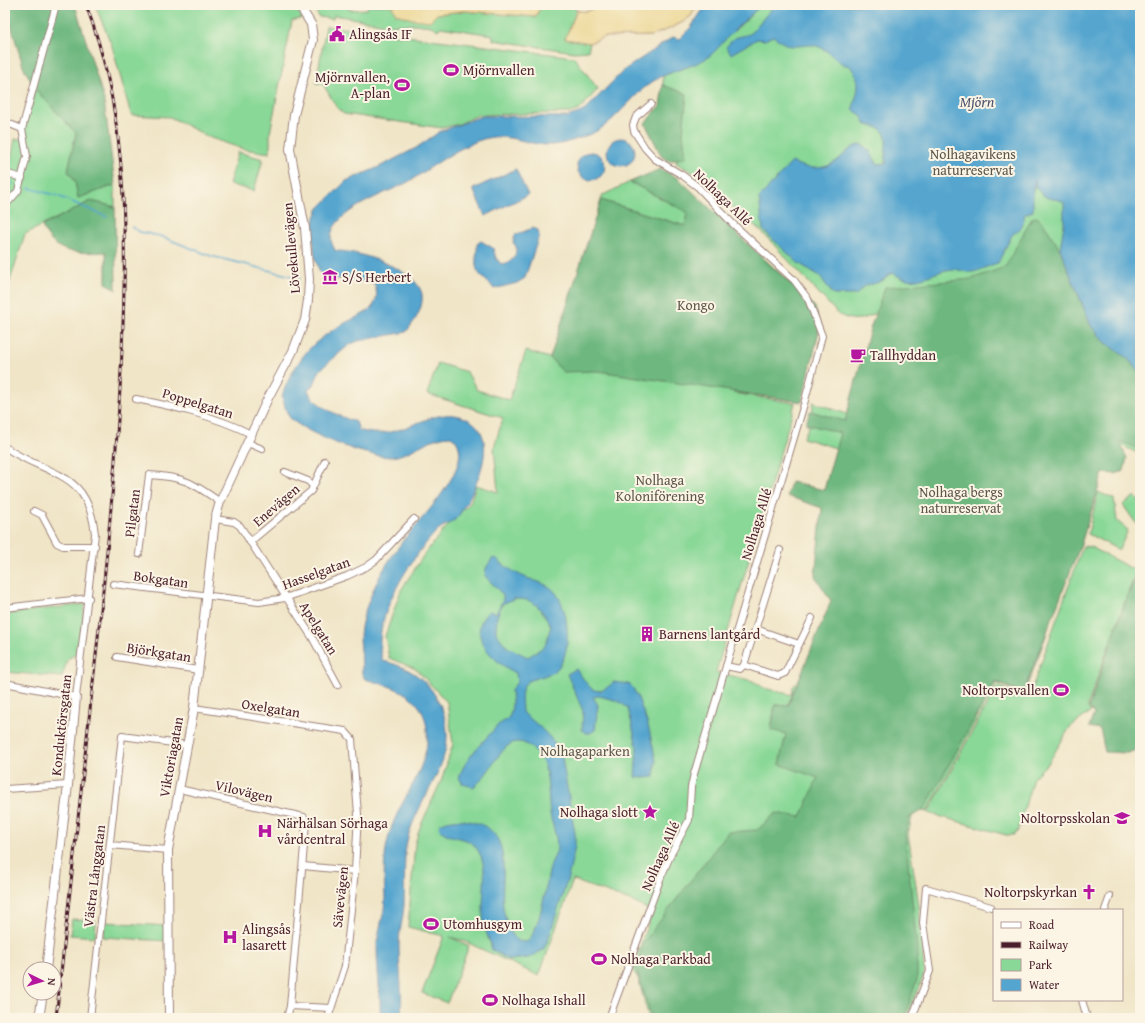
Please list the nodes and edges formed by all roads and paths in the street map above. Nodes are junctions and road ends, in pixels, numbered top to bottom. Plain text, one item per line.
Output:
1 (56, 5) edge
2 (300, 5) edge
3 (652, 104) dead end
4 (5, 122) edge
5 (22, 129) junction
6 (5, 173) edge
7 (22, 178) junction
8 (5, 206) edge
9 (136, 399) dead end
10 (252, 434) junction
11 (248, 443) junction
12 (5, 447) edge
13 (262, 449) dead end
14 (325, 461) dead end
15 (285, 472) dead end
16 (313, 486) junction
17 (220, 502) junction
18 (34, 512) dead end
19 (414, 518) dead end
20 (215, 519) junction
21 (250, 542) junction
22 (95, 546) junction
23 (780, 550) dead end
24 (139, 554) dead end
25 (112, 584) dead end
26 (205, 596) junction
27 (89, 598) junction
28 (286, 598) junction
29 (5, 608) edge
30 (812, 618) dead end
31 (756, 629) junction
32 (799, 644) junction
33 (117, 657) dead end
34 (744, 664) junction
35 (726, 666) junction
36 (198, 670) junction
37 (5, 683) edge
38 (338, 685) dead end
39 (76, 697) junction
40 (194, 708) junction
41 (345, 731) joint
42 (187, 744) junction
43 (68, 785) junction
44 (5, 789) edge
45 (179, 789) junction
46 (110, 845) junction
47 (168, 850) junction
48 (302, 866) junction
49 (355, 871) junction
50 (1110, 896) dead end
51 (991, 908) dead end
52 (1105, 909) edge
53 (47, 961) edge
54 (42, 1001) edge
55 (1082, 1001) edge
56 (290, 1006) junction
57 (331, 1008) junction
58 (39, 1018) edge
59 (90, 1018) edge
60 (169, 1018) edge
61 (287, 1018) edge
62 (328, 1018) edge
63 (609, 1018) edge
64 (912, 1018) edge
65 (1087, 1018) edge

1 - 5 street
2 - 10 street, Lövekullevägen
3 - 35 street, Nolhaga Allé
4 - 5 street
5 - 7 street
6 - 7 street
7 - 8 street
9 - 10 street, Poppelgatan
10 - 11 street, Lövekullevägen
11 - 13 street
11 - 17 street, Lövekullevägen
12 - 22 street, Konduktörsgatan
14 - 16 street, Enevägen
15 - 16 street
16 - 21 street, Enevägen
17 - 20 street, Viktoriagatan
17 - 24 street, Pilgatan
18 - 22 street
19 - 28 street, Hasselgatan
20 - 21 street, Apelgatan
20 - 26 street, Viktoriagatan
21 - 28 street, Apelgatan
22 - 27 street, Konduktörsgatan
23 - 31 street
25 - 26 street, Bokgatan
26 - 28 street, Hasselgatan
26 - 36 street, Viktoriagatan
27 - 29 street
27 - 39 street, Konduktörsgatan
28 - 38 street, Apelgatan
30 - 32 street
31 - 32 street
31 - 34 street
32 - 34 street
33 - 36 street, Björkgatan
34 - 35 street
35 - 63 street, Nolhaga Allé
36 - 40 street, Viktoriagatan
37 - 39 street
39 - 43 street, Konduktörsgatan
40 - 41 street, Oxelgatan
40 - 42 street, Viktoriagatan
41 - 49 street, Sävevägen
42 - 45 street, Viktoriagatan
42 - 46 street, Västra Långgatan
43 - 44 street
43 - 53 street, Konduktörsgatan
45 - 47 street, Viktoriagatan
45 - 48 street, Vilovägen
46 - 47 street
46 - 59 street, Västra Långgatan
47 - 60 street, Viktoriagatan
48 - 49 street
48 - 56 street
49 - 57 street, Sävevägen
50 - 52 street
51 - 64 street
54 - 58 street
55 - 65 street
56 - 57 street
56 - 61 street
57 - 62 street, Sävevägen

